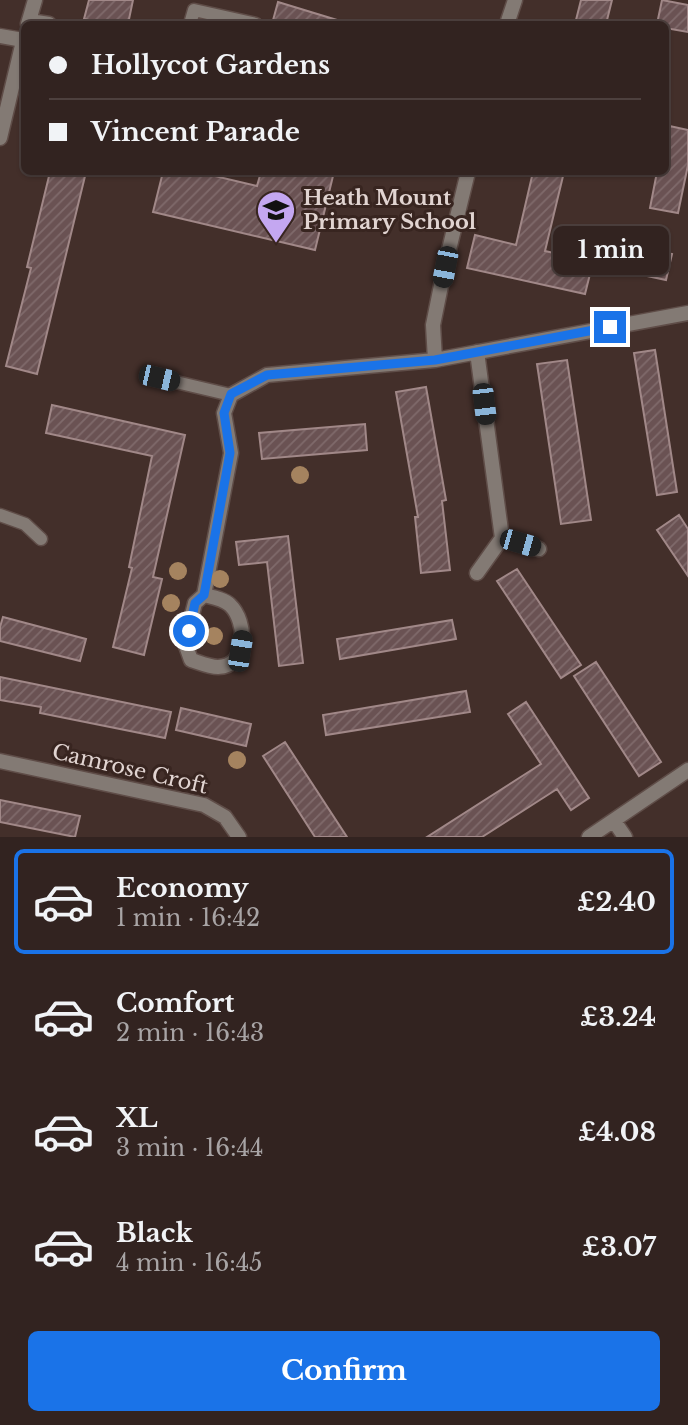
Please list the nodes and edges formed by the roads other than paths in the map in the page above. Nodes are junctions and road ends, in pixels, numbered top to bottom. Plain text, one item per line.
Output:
1 (35, 0) edge
2 (515, 0) edge
3 (30, 21) edge
4 (191, 21) edge
5 (243, 21) edge
6 (508, 21) edge
7 (0, 36) edge
8 (21, 38) edge
9 (21, 50) edge
10 (0, 138) edge
11 (467, 175) edge
12 (688, 313) edge
13 (477, 352) junction
14 (435, 360) junction
15 (159, 378) dead end
16 (231, 394) junction
17 (0, 515) edge
18 (502, 538) junction
19 (41, 539) dead end
20 (538, 549) dead end
21 (477, 573) dead end
22 (204, 595) junction
23 (0, 761) edge
24 (688, 770) edge
25 (614, 821) junction
26 (239, 837) edge
27 (589, 837) edge
28 (625, 837) edge

1 - 3 street
2 - 6 street
4 - 5 lane
7 - 8 street
9 - 10 street
11 - 14 street
12 - 13 street
13 - 14 street
13 - 18 street
14 - 16 street
15 - 16 lane
16 - 22 street
17 - 19 lane
18 - 20 street
18 - 21 street
22 - 22 street
23 - 26 street, Camrose Croft
24 - 25 street
25 - 27 street
25 - 28 street

